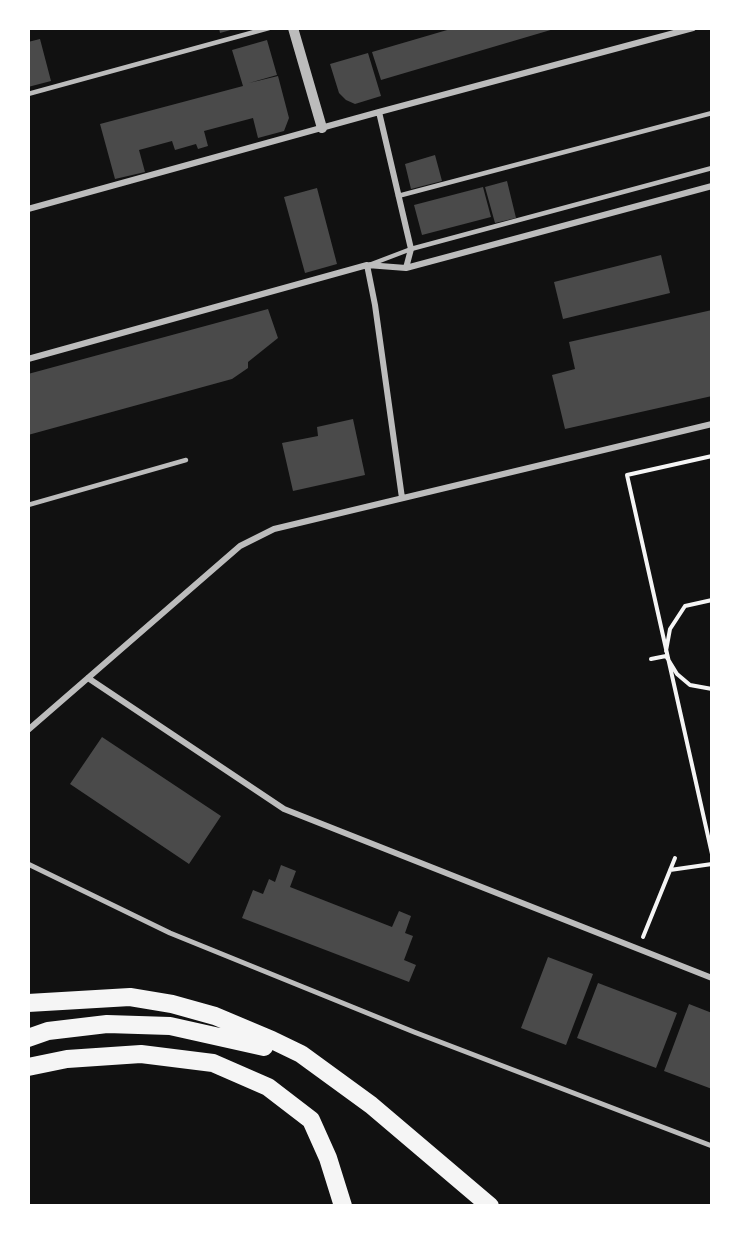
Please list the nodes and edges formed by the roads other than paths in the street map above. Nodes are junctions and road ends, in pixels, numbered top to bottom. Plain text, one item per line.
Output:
1 (269, 28) edge
2 (293, 28) edge
3 (693, 28) edge
4 (28, 94) edge
5 (379, 112) junction
6 (711, 113) edge
7 (322, 128) junction
8 (711, 168) edge
9 (711, 186) edge
10 (399, 196) junction
11 (28, 209) edge
12 (411, 249) junction
13 (366, 266) junction
14 (406, 268) junction
15 (28, 359) edge
16 (711, 424) edge
17 (186, 460) dead end
18 (402, 498) junction
19 (28, 505) edge
20 (88, 678) junction
21 (28, 730) edge
22 (28, 864) edge
23 (711, 978) edge
24 (28, 1003) edge
25 (28, 1038) edge
26 (28, 1067) edge
27 (330, 1074) junction
28 (711, 1146) edge
29 (343, 1206) edge
30 (490, 1206) edge

1 - 4 lane
2 - 7 street
3 - 5 street
5 - 7 street
5 - 10 street
6 - 10 lane
7 - 11 street
8 - 12 lane
9 - 14 street
10 - 12 street
12 - 13 lane
12 - 14 street
13 - 14 street
13 - 15 street
13 - 18 street
16 - 18 street
17 - 19 lane
18 - 20 street
20 - 21 street
20 - 23 street
22 - 28 street
24 - 27 highway
25 - 27 highway
26 - 29 highway
27 - 30 highway

